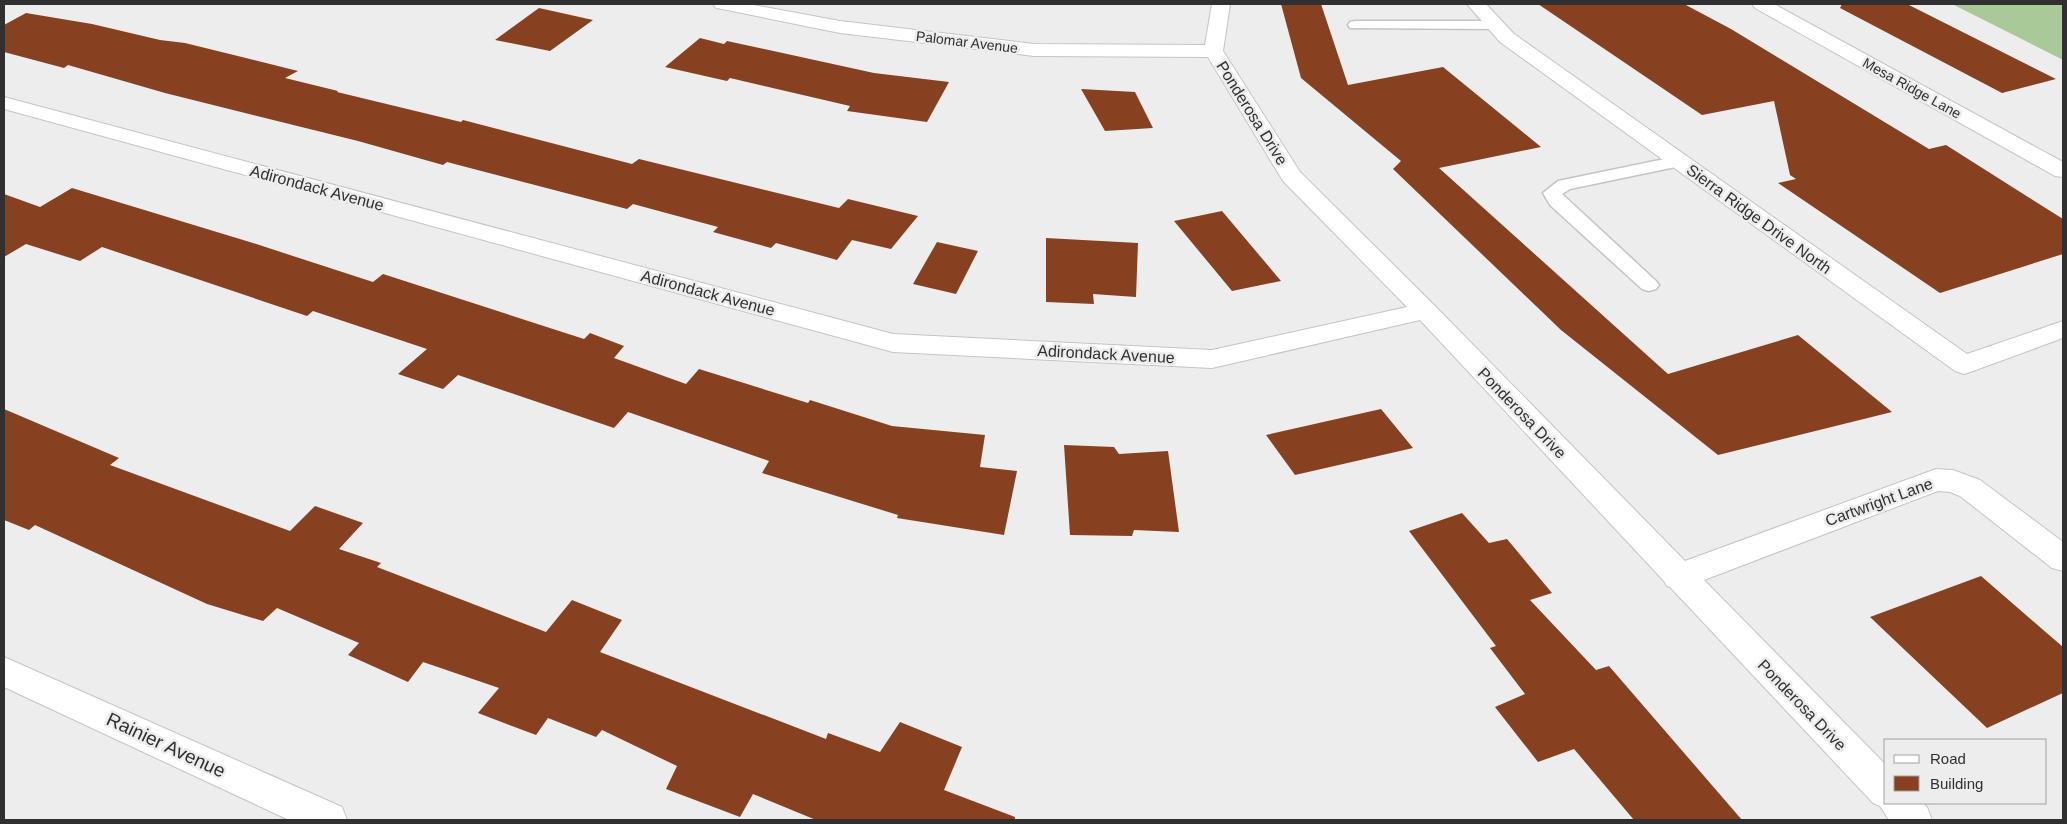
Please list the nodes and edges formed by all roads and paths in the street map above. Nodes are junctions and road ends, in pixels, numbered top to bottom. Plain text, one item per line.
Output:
1 (722, 4) edge
2 (1221, 4) edge
3 (1476, 4) edge
4 (1761, 4) edge
5 (1495, 25) junction
6 (1355, 26) dead end
7 (1214, 52) junction
8 (4, 103) edge
9 (1679, 161) junction
10 (2063, 171) edge
11 (1649, 285) dead end
12 (1425, 311) junction
13 (2063, 329) edge
14 (2063, 559) edge
15 (1678, 577) junction
16 (4, 671) edge
17 (1884, 789) edge
18 (1898, 804) edge
19 (329, 820) edge
20 (1914, 820) edge

1 - 7 street, Palomar Avenue
2 - 7 street, Ponderosa Drive
3 - 5 street, Sierra Ridge Drive North
4 - 10 street, Mesa Ridge Lane
5 - 6 lane
5 - 9 street, Sierra Ridge Drive North
7 - 12 street, Ponderosa Drive
8 - 12 street, Adirondack Avenue
9 - 11 lane
9 - 13 street, Sierra Ridge Drive North
12 - 15 street, Ponderosa Drive
14 - 15 street, Cartwright Lane
15 - 17 street, Ponderosa Drive
16 - 19 street, Rainier Avenue
18 - 20 street

